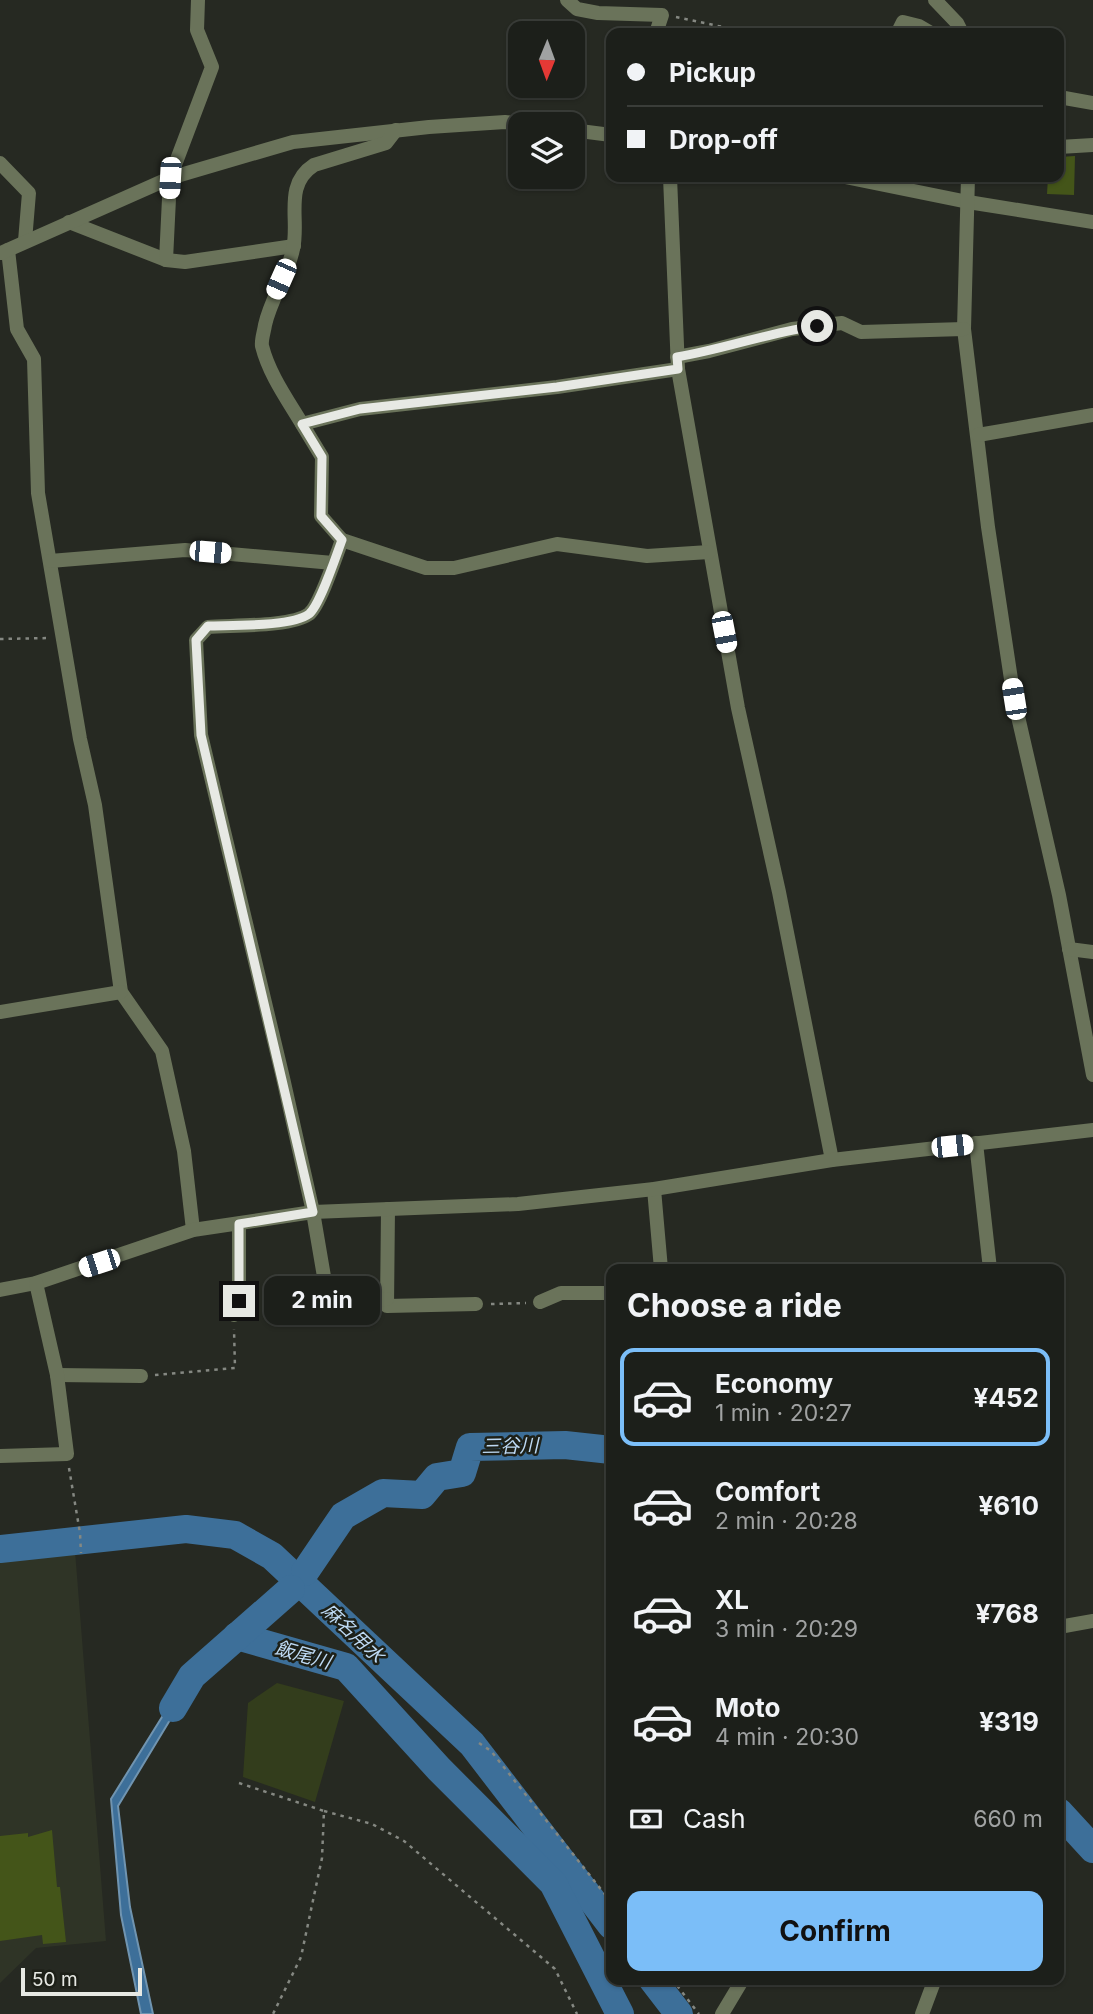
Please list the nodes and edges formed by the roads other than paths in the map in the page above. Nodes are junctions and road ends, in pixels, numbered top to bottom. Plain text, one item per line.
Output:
1 (198, 0) edge
2 (567, 0) edge
3 (935, 0) edge
4 (952, 0) edge
5 (658, 28) edge
6 (900, 28) edge
7 (922, 28) edge
8 (960, 28) edge
9 (1064, 98) edge
10 (1093, 103) edge
11 (508, 122) edge
12 (396, 130) junction
13 (585, 132) edge
14 (606, 134) edge
15 (1093, 145) edge
16 (1064, 147) edge
17 (0, 163) edge
18 (170, 178) junction
19 (670, 182) edge
20 (870, 182) edge
21 (968, 182) edge
22 (968, 202) junction
23 (69, 222) junction
24 (1093, 222) edge
25 (25, 241) junction
26 (294, 246) junction
27 (4, 251) edge
28 (166, 260) junction
29 (964, 330) junction
30 (678, 363) junction
31 (1093, 415) edge
32 (302, 424) junction
33 (978, 435) junction
34 (342, 540) junction
35 (709, 552) junction
36 (50, 561) junction
37 (333, 563) junction
38 (1069, 950) junction
39 (1093, 952) edge
40 (121, 992) junction
41 (0, 1012) edge
42 (1093, 1074) edge
43 (1093, 1130) edge
44 (976, 1143) junction
45 (832, 1160) junction
46 (654, 1189) junction
47 (388, 1209) junction
48 (313, 1212) junction
49 (239, 1224) junction
50 (193, 1230) junction
51 (661, 1264) edge
52 (989, 1264) edge
53 (36, 1283) junction
54 (0, 1290) edge
55 (606, 1293) edge
56 (387, 1299) junction
57 (540, 1302) road end
58 (476, 1304) road end
59 (234, 1315) road end
60 (57, 1375) junction
61 (141, 1376) road end
62 (0, 1456) edge
63 (1093, 1621) edge
64 (1064, 1626) edge
65 (739, 1985) edge
66 (933, 1985) edge
67 (722, 2014) edge
68 (922, 2014) edge

1 - 18 street
2 - 5 street
3 - 8 street
4 - 8 street
6 - 7 street
9 - 10 street
11 - 12 street
12 - 18 street
12 - 26 street
13 - 14 street
15 - 16 street
17 - 25 street
18 - 23 street
18 - 28 street
19 - 30 street
20 - 22 street
21 - 22 street
22 - 24 street
22 - 29 street
23 - 25 street
23 - 28 street
25 - 27 street
26 - 28 street
26 - 32 street
27 - 36 street
29 - 30 street
29 - 33 street
30 - 32 street
30 - 35 street
31 - 33 street
32 - 34 street
33 - 38 street
34 - 35 street
34 - 37 street
35 - 45 street
36 - 37 street
36 - 40 street
37 - 48 street
38 - 39 street
38 - 42 street
40 - 41 street
40 - 50 street
43 - 44 street
44 - 45 street
44 - 52 street
45 - 46 street
46 - 47 street
46 - 51 street
47 - 48 street
47 - 56 street
48 - 49 street
48 - 56 street
49 - 50 street
49 - 59 street
50 - 53 street
53 - 54 street
53 - 60 street
55 - 57 street
56 - 58 street
60 - 61 street
60 - 62 street
63 - 64 street
65 - 67 street
66 - 68 street

